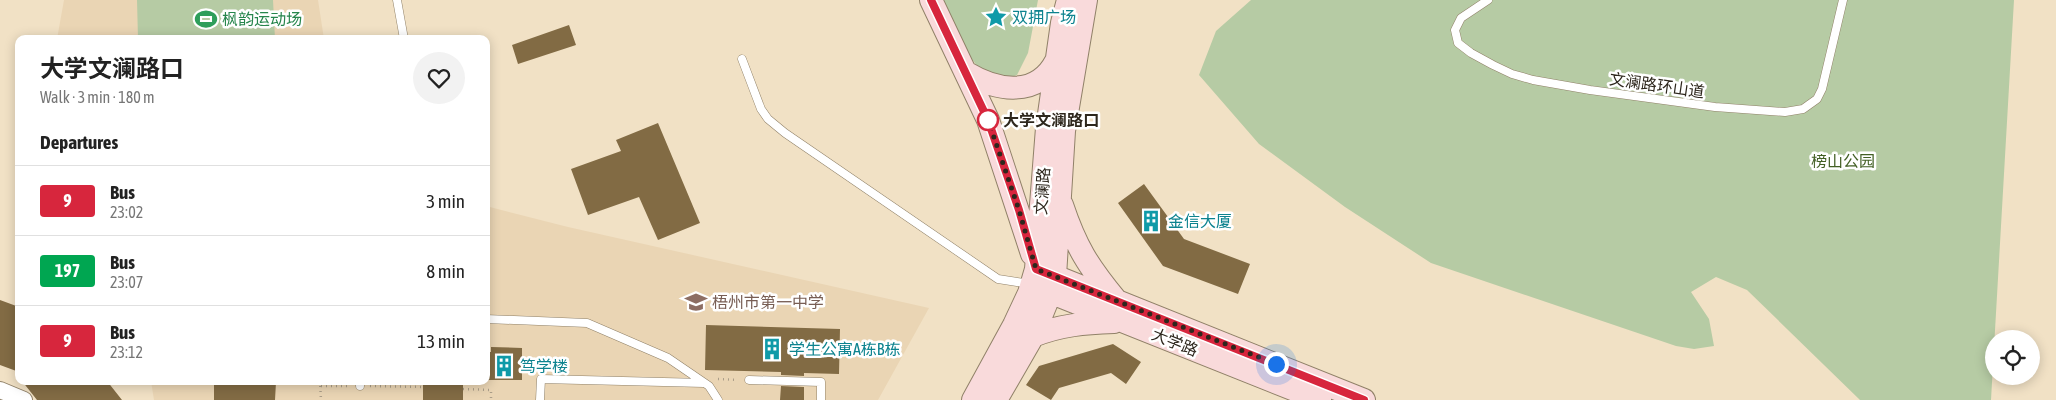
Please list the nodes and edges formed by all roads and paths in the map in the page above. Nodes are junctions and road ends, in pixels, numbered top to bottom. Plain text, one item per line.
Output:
1 (397, 0) edge
2 (931, 0) edge
3 (1068, 0) edge
4 (1086, 0) edge
5 (1488, 0) edge
6 (1843, 0) edge
7 (403, 35) edge
8 (742, 59) dead end
9 (1056, 61) junction
10 (967, 73) junction
11 (1059, 194) junction
12 (1043, 280) junction
13 (1120, 311) junction
14 (490, 319) edge
15 (1033, 336) junction
16 (749, 380) joint
17 (700, 381) junction
18 (334, 385) edge
19 (392, 385) edge
20 (321, 386) joint
21 (423, 387) dead end
22 (463, 389) dead end
23 (0, 390) edge
24 (24, 400) edge
25 (321, 400) edge
26 (491, 400) edge
27 (540, 400) edge
28 (718, 400) edge
29 (821, 400) edge
30 (973, 400) edge
31 (996, 400) edge
32 (1320, 400) edge
33 (1364, 400) edge

1 - 7 lane
2 - 10 main road
3 - 9 main road, 文澜路
4 - 11 main road, 文澜路
5 - 6 lane, 文澜路环山道
8 - 12 lane
9 - 10 main road
9 - 12 main road, 文澜路
10 - 12 main road
11 - 12 main road, 文澜路
11 - 13 main road
12 - 13 main road, 大学路
12 - 15 main road, 文澜路
12 - 30 main road, 文澜路
13 - 15 main road
13 - 32 main road, 大学路
13 - 33 main road, 大学路
14 - 17 lane
15 - 31 main road, 文澜路
16 - 17 path
16 - 29 lane
17 - 27 lane
17 - 28 lane
18 - 20 path
19 - 21 path
20 - 25 path
22 - 26 path
23 - 24 street

